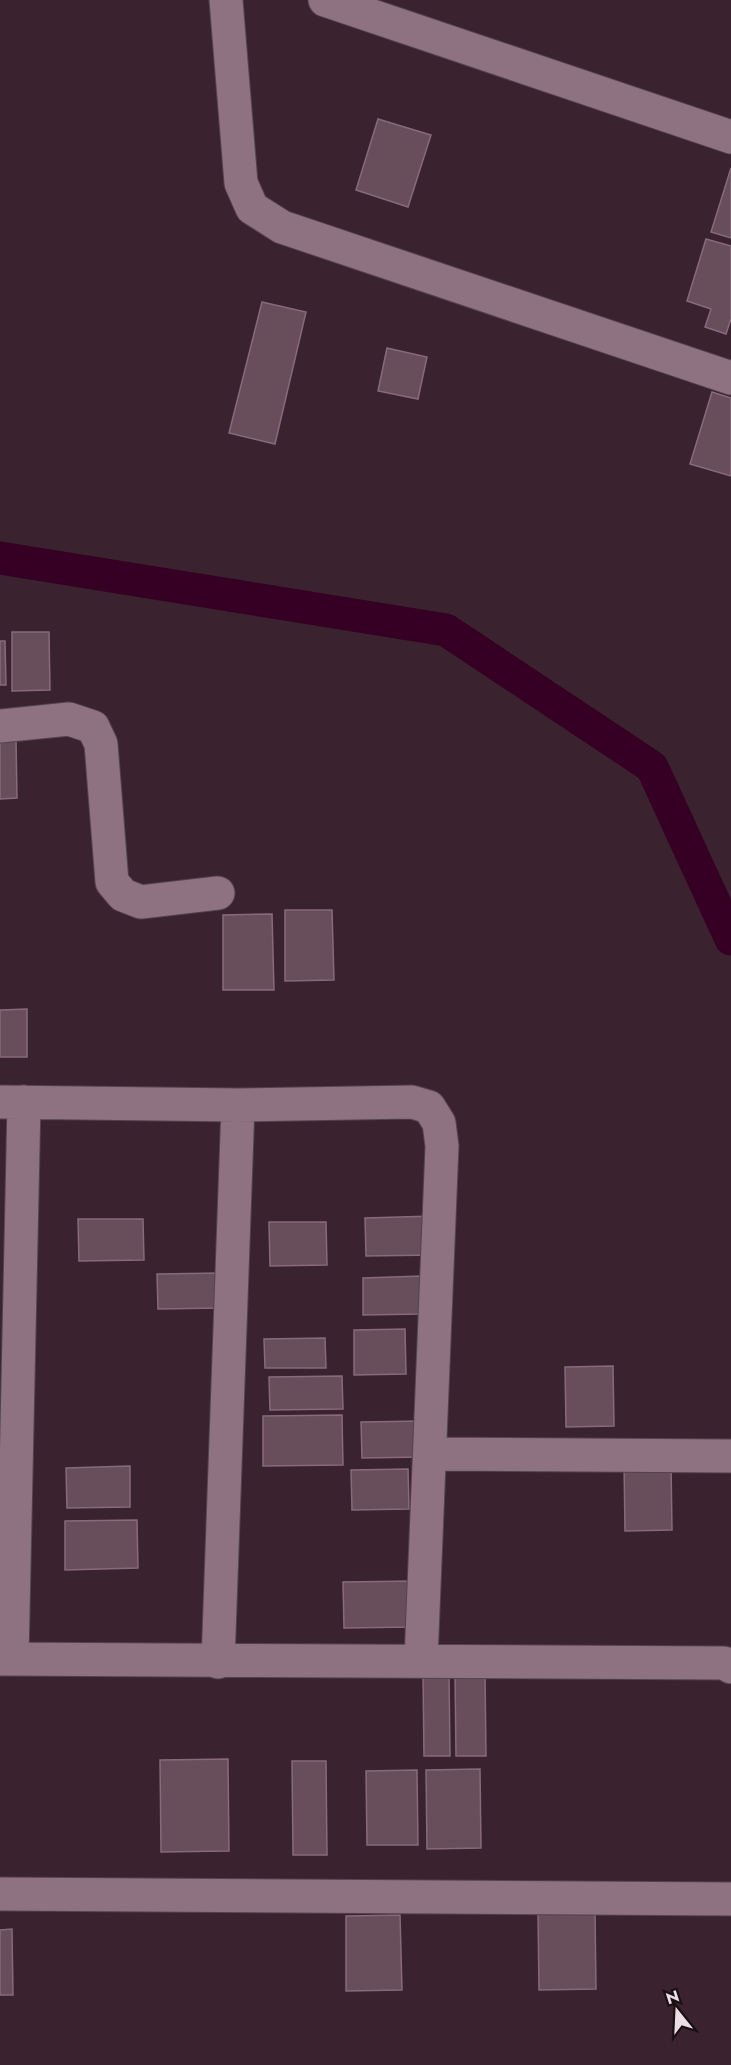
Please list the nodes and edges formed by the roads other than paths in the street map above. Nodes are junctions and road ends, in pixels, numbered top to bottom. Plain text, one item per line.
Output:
1 (226, 0) edge
2 (325, 0) edge
3 (731, 137) edge
4 (731, 378) edge
5 (0, 726) edge
6 (218, 893) dead end
7 (12, 1102) edge
8 (238, 1105) junction
9 (430, 1454) junction
10 (731, 1456) edge
11 (6, 1659) edge
12 (421, 1660) junction
13 (218, 1662) junction
14 (731, 1667) edge
15 (0, 1894) edge
16 (731, 1899) edge

1 - 4 street
2 - 3 street
5 - 6 street
7 - 8 street
7 - 11 street
8 - 9 street
8 - 13 street
9 - 10 street
9 - 12 street
11 - 13 street
12 - 13 street
12 - 14 street
15 - 16 street

